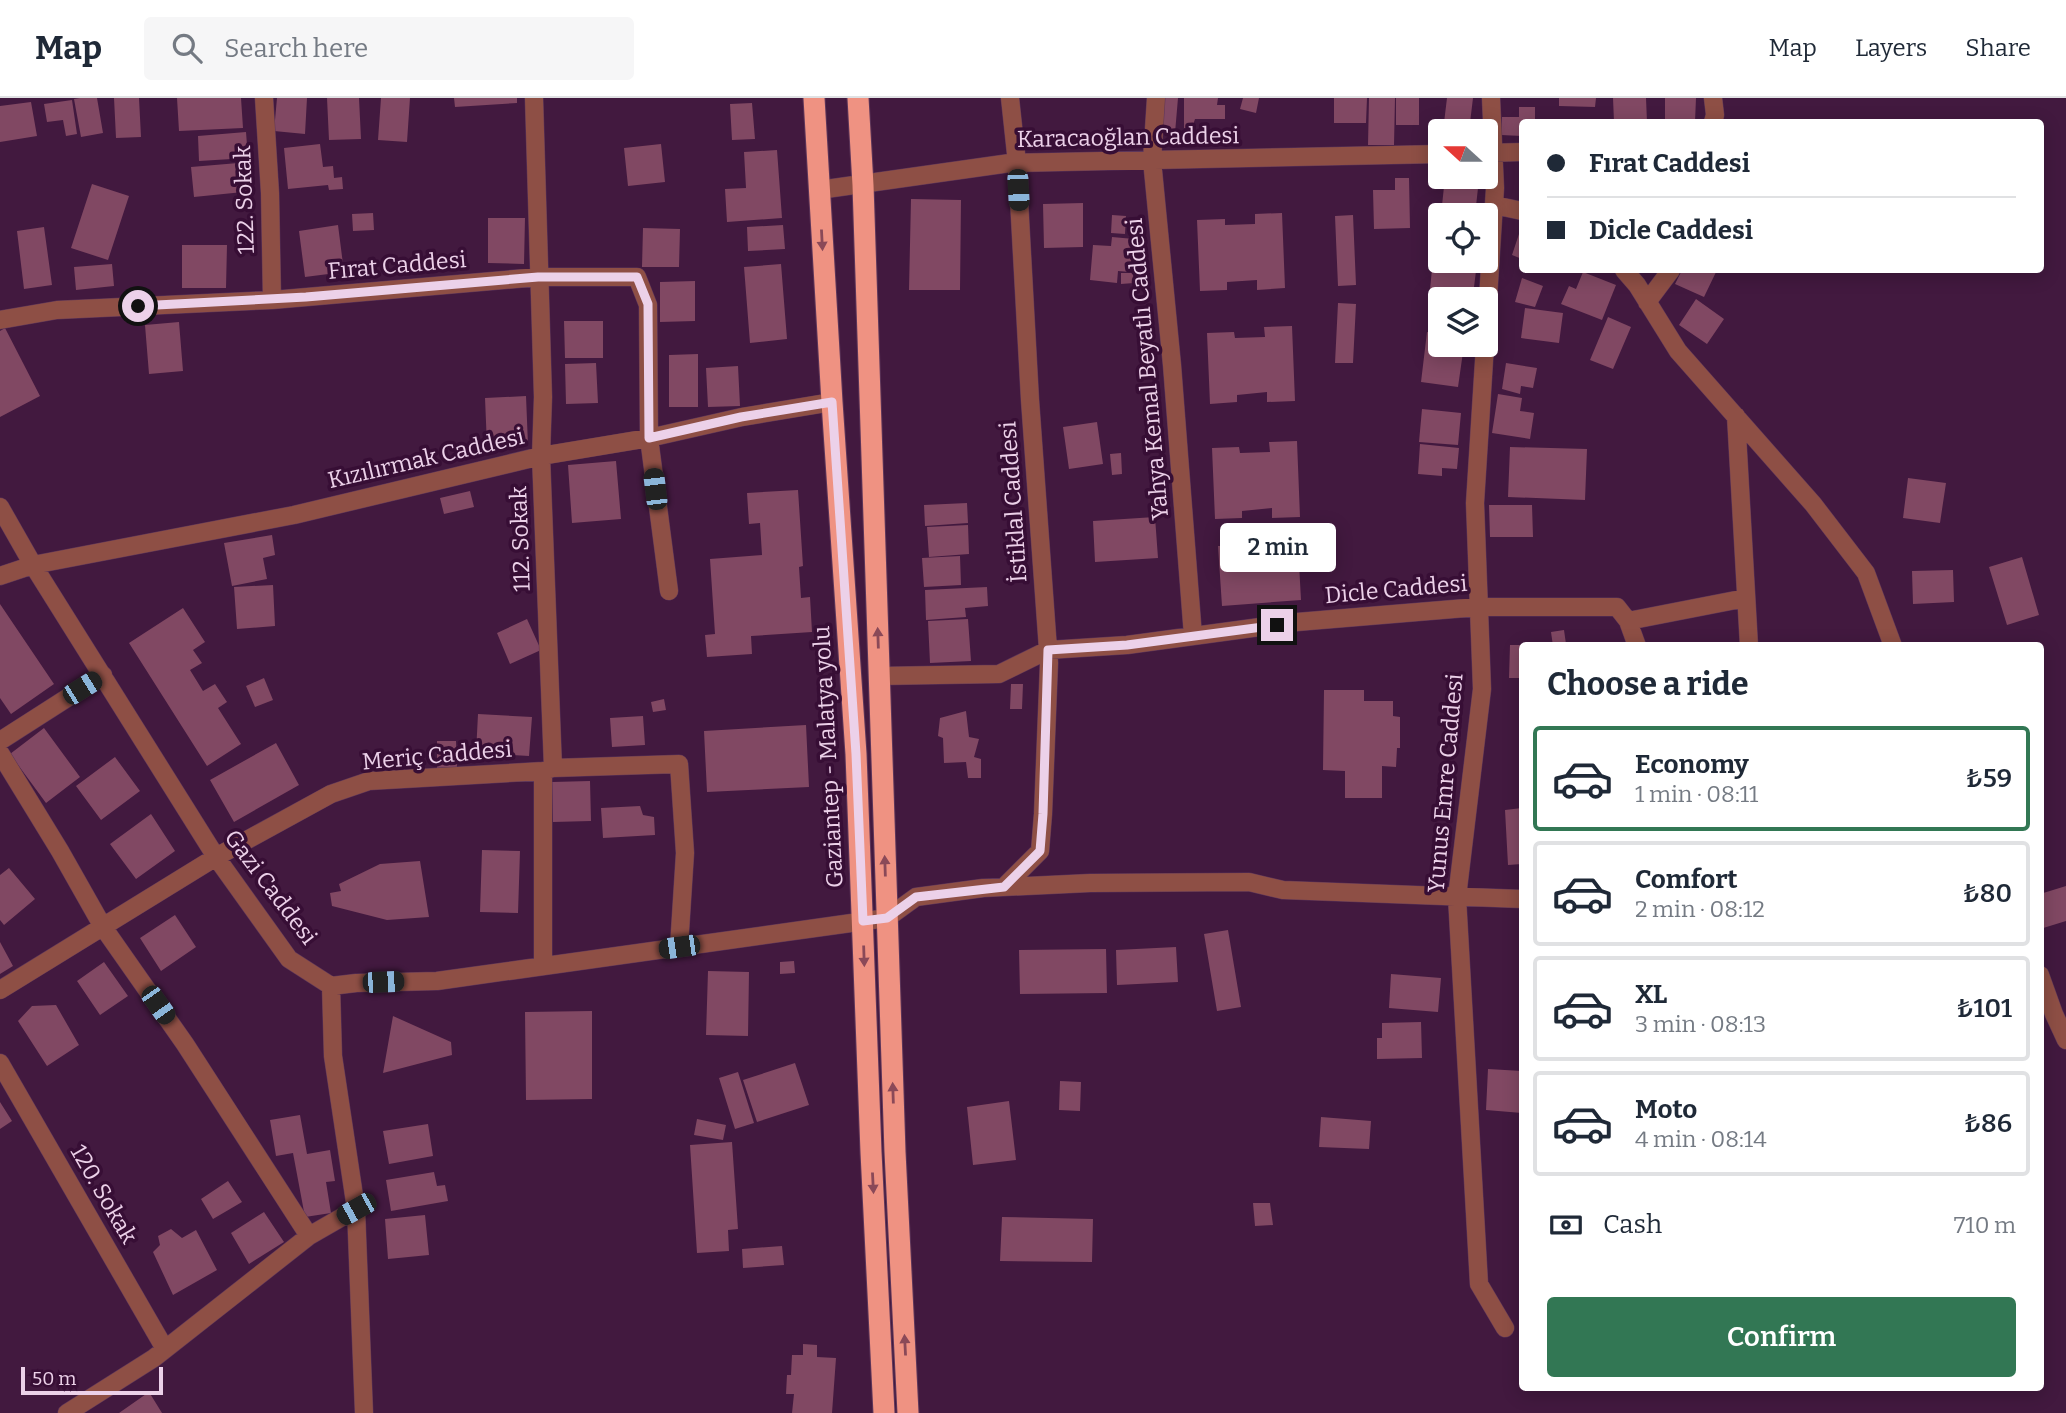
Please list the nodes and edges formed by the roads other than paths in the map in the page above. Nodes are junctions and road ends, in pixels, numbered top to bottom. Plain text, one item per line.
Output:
1 (264, 98) edge
2 (534, 98) edge
3 (814, 98) edge
4 (858, 98) edge
5 (1010, 98) edge
6 (1156, 98) edge
7 (1490, 98) edge
8 (1713, 98) edge
9 (1490, 119) edge
10 (1714, 119) edge
11 (1519, 152) edge
12 (1498, 153) edge
13 (1428, 154) edge
14 (1152, 160) junction
15 (1017, 163) junction
16 (863, 185) junction
17 (819, 190) junction
18 (1498, 206) edge
19 (1519, 210) edge
20 (1626, 273) edge
21 (1669, 273) edge
22 (538, 277) junction
23 (272, 300) junction
24 (1647, 302) junction
25 (0, 320) edge
26 (1484, 357) edge
27 (832, 402) junction
28 (1736, 416) junction
29 (649, 438) junction
30 (541, 456) junction
31 (0, 507) edge
32 (33, 565) junction
33 (0, 576) edge
34 (668, 591) dead end
35 (1746, 598) junction
36 (1478, 607) junction
37 (1628, 621) junction
38 (1193, 636) junction
39 (1636, 642) edge
40 (1749, 642) edge
41 (1892, 642) edge
42 (1048, 650) junction
43 (103, 675) junction
44 (879, 676) junction
45 (0, 741) edge
46 (0, 752) edge
47 (548, 770) junction
48 (216, 857) junction
49 (1004, 887) junction
50 (1457, 897) junction
51 (1519, 899) edge
52 (887, 918) junction
53 (863, 921) junction
54 (103, 927) junction
55 (679, 947) junction
56 (542, 966) junction
57 (331, 986) junction
58 (2044, 986) edge
59 (0, 990) edge
60 (2066, 1040) edge
61 (0, 1063) edge
62 (356, 1209) junction
63 (309, 1236) junction
64 (1504, 1328) dead end
65 (165, 1349) junction
66 (67, 1413) edge
67 (364, 1413) edge
68 (884, 1413) edge
69 (908, 1413) edge

1 - 23 street, 122. Sokak
2 - 22 street, 112. Sokak
3 - 17 highway, Gaziantep - Malatya yolu
4 - 16 highway
5 - 15 street, İstiklal Caddesi
6 - 14 street, Yahya Kemal Beyatlı Caddesi
7 - 9 street
8 - 10 street
11 - 12 street
13 - 14 street, Karacaoğlan Caddesi
14 - 15 street, Karacaoğlan Caddesi
14 - 38 street, Yahya Kemal Beyatlı Caddesi
15 - 16 street, Karacaoğlan Caddesi
15 - 42 street, İstiklal Caddesi
16 - 17 street, Karacaoğlan Caddesi
44 -> 16 highway
17 -> 27 highway, Gaziantep - Malatya yolu
18 - 19 street
20 - 24 street
21 - 24 street
22 - 23 street, Fırat Caddesi
22 - 29 street, Fırat Caddesi
22 - 30 street, 112. Sokak
23 - 25 street, Fırat Caddesi
24 - 28 street
26 - 36 street, Yunus Emre Caddesi
27 - 29 street, Kızılırmak Caddesi
27 - 53 highway, Gaziantep - Malatya yolu
28 - 35 street
28 - 41 street
29 - 30 street, Kızılırmak Caddesi
29 - 34 street
30 - 32 street, Kızılırmak Caddesi
30 - 47 street, 112. Sokak
31 - 32 street, Gazi Caddesi
32 - 33 street, Kızılırmak Caddesi
32 - 43 street, Gazi Caddesi
35 - 37 street
35 - 40 street
36 - 37 street, Dicle Caddesi
36 - 38 street, Dicle Caddesi
36 - 50 street, Yunus Emre Caddesi
37 - 39 street
38 - 42 street, Dicle Caddesi
42 - 44 street, Dicle Caddesi
42 - 49 street, İstiklal Caddesi
43 - 45 street
43 - 48 street, Gazi Caddesi
52 -> 44 highway
46 - 54 street
47 - 48 street, Meriç Caddesi
47 - 55 street, Meriç Caddesi
47 - 56 street, 112. Sokak
48 - 54 street, Meriç Caddesi
48 - 57 street, Gazi Caddesi
49 - 50 street
49 - 52 street
50 - 51 street
50 - 64 street, Yunus Emre Caddesi
52 - 53 street
69 -> 52 highway
53 - 55 street
53 -> 68 highway, Gaziantep - Malatya yolu
54 - 59 street, Meriç Caddesi
54 - 63 street
55 - 56 street
56 - 57 street
57 - 62 street
58 - 60 street
61 - 65 street, 120. Sokak
62 - 63 street
62 - 67 street
63 - 65 street
65 - 66 street

